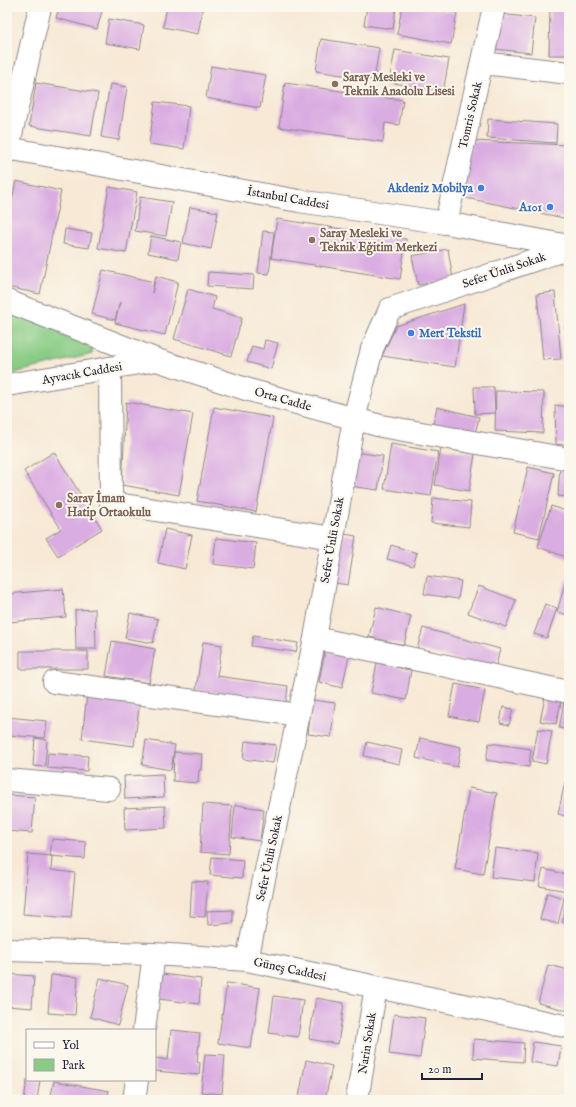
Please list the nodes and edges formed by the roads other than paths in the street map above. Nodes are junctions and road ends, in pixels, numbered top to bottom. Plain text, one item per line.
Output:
1 (40, 7) edge
2 (494, 7) edge
3 (482, 63) junction
4 (569, 73) edge
5 (7, 148) edge
6 (7, 152) edge
7 (446, 223) junction
8 (569, 247) edge
9 (7, 301) edge
10 (156, 360) junction
11 (110, 368) junction
12 (7, 385) edge
13 (354, 419) junction
14 (569, 459) edge
15 (333, 538) junction
16 (315, 638) junction
17 (54, 682) dead end
18 (569, 692) edge
19 (299, 716) junction
20 (7, 780) edge
21 (109, 789) dead end
22 (7, 950) edge
23 (154, 954) junction
24 (247, 960) junction
25 (376, 987) junction
26 (569, 1027) edge
27 (144, 1029) edge
28 (137, 1081) edge
29 (134, 1100) edge
30 (357, 1100) edge

1 - 5 main road
2 - 3 main road, Tomris Sokak
3 - 4 main road
3 - 7 main road, Tomris Sokak
5 - 6 main road
5 - 7 main road, İstanbul Caddesi
7 - 8 main road, İstanbul Caddesi
8 - 13 main road, Sefer Ünlü Sokak
9 - 10 main road, Orta Cadde
10 - 11 main road, Ayvacık Caddesi
10 - 13 main road, Orta Cadde
11 - 12 main road, Ayvacık Caddesi
11 - 15 main road
13 - 14 main road, Orta Cadde
13 - 15 main road, Sefer Ünlü Sokak
15 - 16 main road, Sefer Ünlü Sokak
16 - 18 main road
16 - 19 main road, Sefer Ünlü Sokak
17 - 19 main road
19 - 24 main road, Sefer Ünlü Sokak
20 - 21 main road
22 - 23 main road, Güneş Caddesi
23 - 24 main road, Güneş Caddesi
23 - 27 main road
24 - 25 main road, Güneş Caddesi
25 - 26 main road, Güneş Caddesi
25 - 30 main road, Narin Sokak
28 - 29 main road

